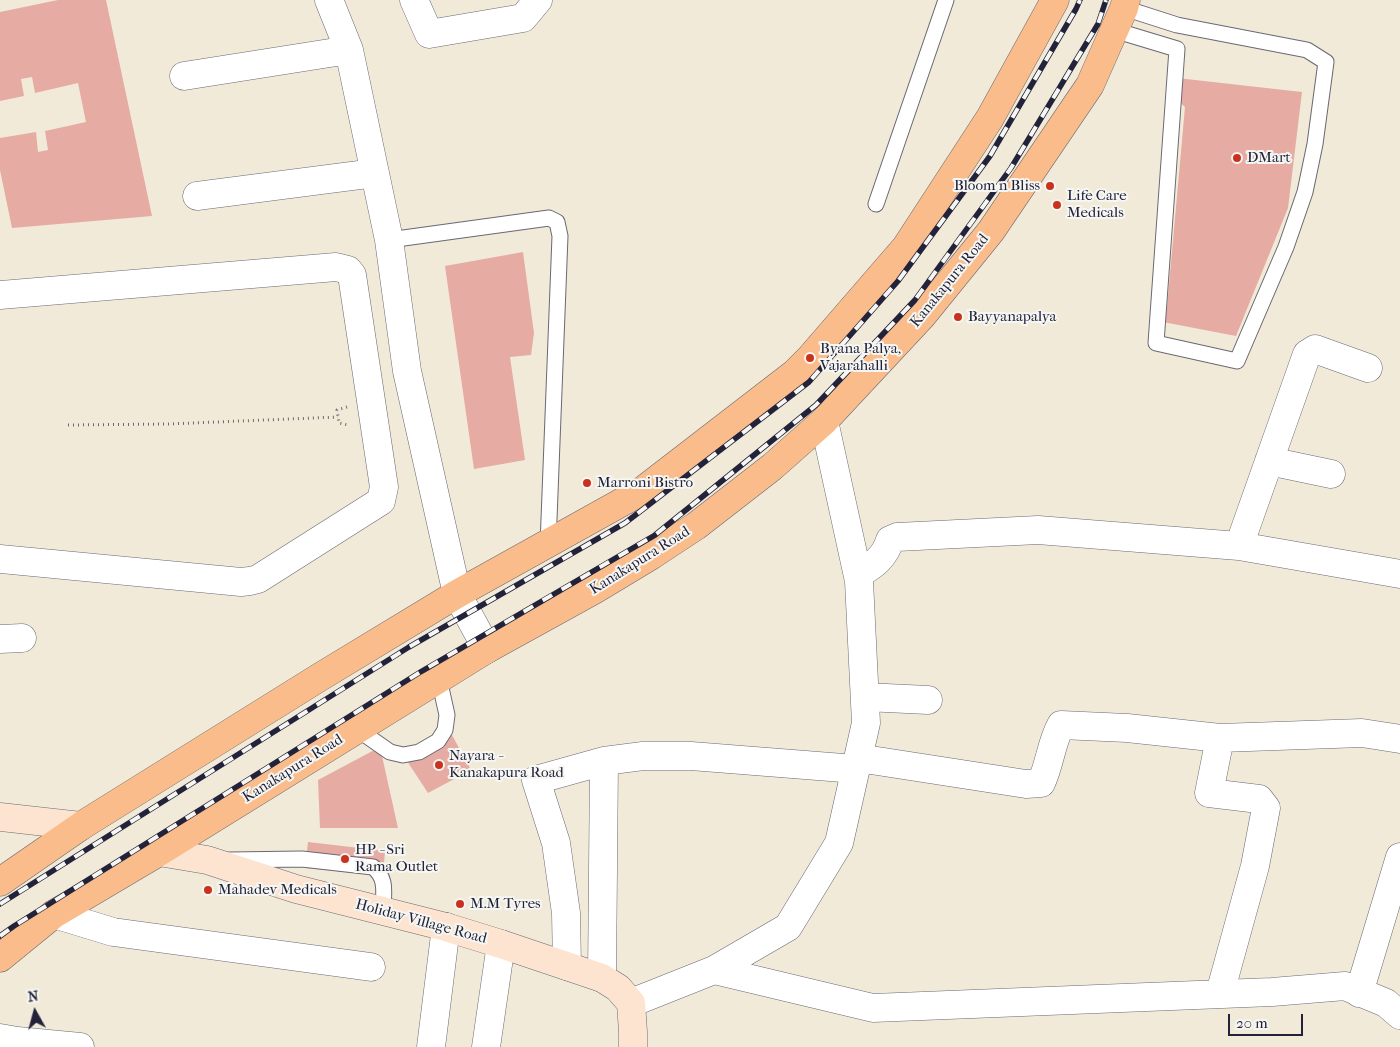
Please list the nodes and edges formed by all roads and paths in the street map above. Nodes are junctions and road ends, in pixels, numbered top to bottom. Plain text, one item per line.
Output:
1 (329, 0) edge
2 (414, 0) edge
3 (538, 0) edge
4 (946, 0) edge
5 (1055, 0) edge
6 (1121, 13) edge
7 (349, 50) junction
8 (184, 76) dead end
9 (375, 173) junction
10 (197, 196) dead end
11 (876, 204) dead end
12 (389, 240) junction
13 (0, 295) edge
14 (1368, 368) dead end
15 (408, 378) junction
16 (369, 386) junction
17 (338, 417) dead end
18 (824, 420) junction
19 (68, 426) dead end
20 (1269, 461) junction
21 (1331, 474) dead end
22 (548, 544) junction
23 (1239, 546) junction
24 (0, 559) edge
25 (858, 574) junction
26 (1400, 574) edge
27 (457, 594) junction
28 (487, 649) junction
29 (439, 679) junction
30 (865, 697) junction
31 (928, 700) dead end
32 (357, 730) junction
33 (1220, 738) junction
34 (1400, 739) edge
35 (604, 761) junction
36 (857, 764) junction
37 (0, 817) edge
38 (81, 826) junction
39 (159, 852) junction
40 (1400, 857) edge
41 (207, 860) junction
42 (0, 882) edge
43 (383, 911) junction
44 (54, 914) junction
45 (446, 927) junction
46 (501, 944) junction
47 (0, 958) edge
48 (567, 966) junction
49 (371, 968) dead end
50 (714, 970) junction
51 (602, 978) junction
52 (1220, 993) junction
53 (1359, 993) junction
54 (631, 1002) junction
55 (1400, 1015) edge
56 (0, 1038) edge
57 (80, 1047) edge
58 (431, 1047) edge
59 (486, 1047) edge
60 (633, 1047) edge

1 - 7 street
2 - 3 street
4 - 11 lane
5 - 22 highway
6 - 6 lane
6 - 18 highway, Kanakapura Road
7 - 8 street
7 - 9 street
9 - 10 street
9 - 12 street
12 - 15 street
12 - 22 lane
13 - 16 street
14 - 20 street
15 - 16 street
15 - 27 street
16 - 24 street
17 - 19 path
18 - 25 street
18 - 28 highway, Kanakapura Road
20 - 21 street
20 - 23 street
22 - 27 highway
23 - 25 street
23 - 26 street
25 - 30 street
27 - 28 street
27 - 38 highway
28 - 29 highway, Kanakapura Road
29 - 32 highway, Kanakapura Road
29 - 32 lane
30 - 31 street
30 - 36 street
32 - 39 highway, Kanakapura Road
33 - 34 street
33 - 36 street
33 - 52 street
35 - 36 street
35 - 48 street
35 - 51 street
36 - 50 street
37 - 38 street
38 - 42 highway
39 - 41 street, Holiday Village Road
39 - 44 highway, Kanakapura Road
40 - 53 street
41 - 43 street, Holiday Village Road
41 - 43 lane
43 - 45 street, Holiday Village Road
44 - 47 highway, Kanakapura Road
44 - 49 street
45 - 46 street, Holiday Village Road
45 - 58 street
46 - 48 street, Holiday Village Road
46 - 59 street
48 - 51 street, Holiday Village Road
50 - 52 street
50 - 54 street
51 - 54 street, Holiday Village Road
52 - 53 street
53 - 55 street
54 - 60 street
56 - 57 street

